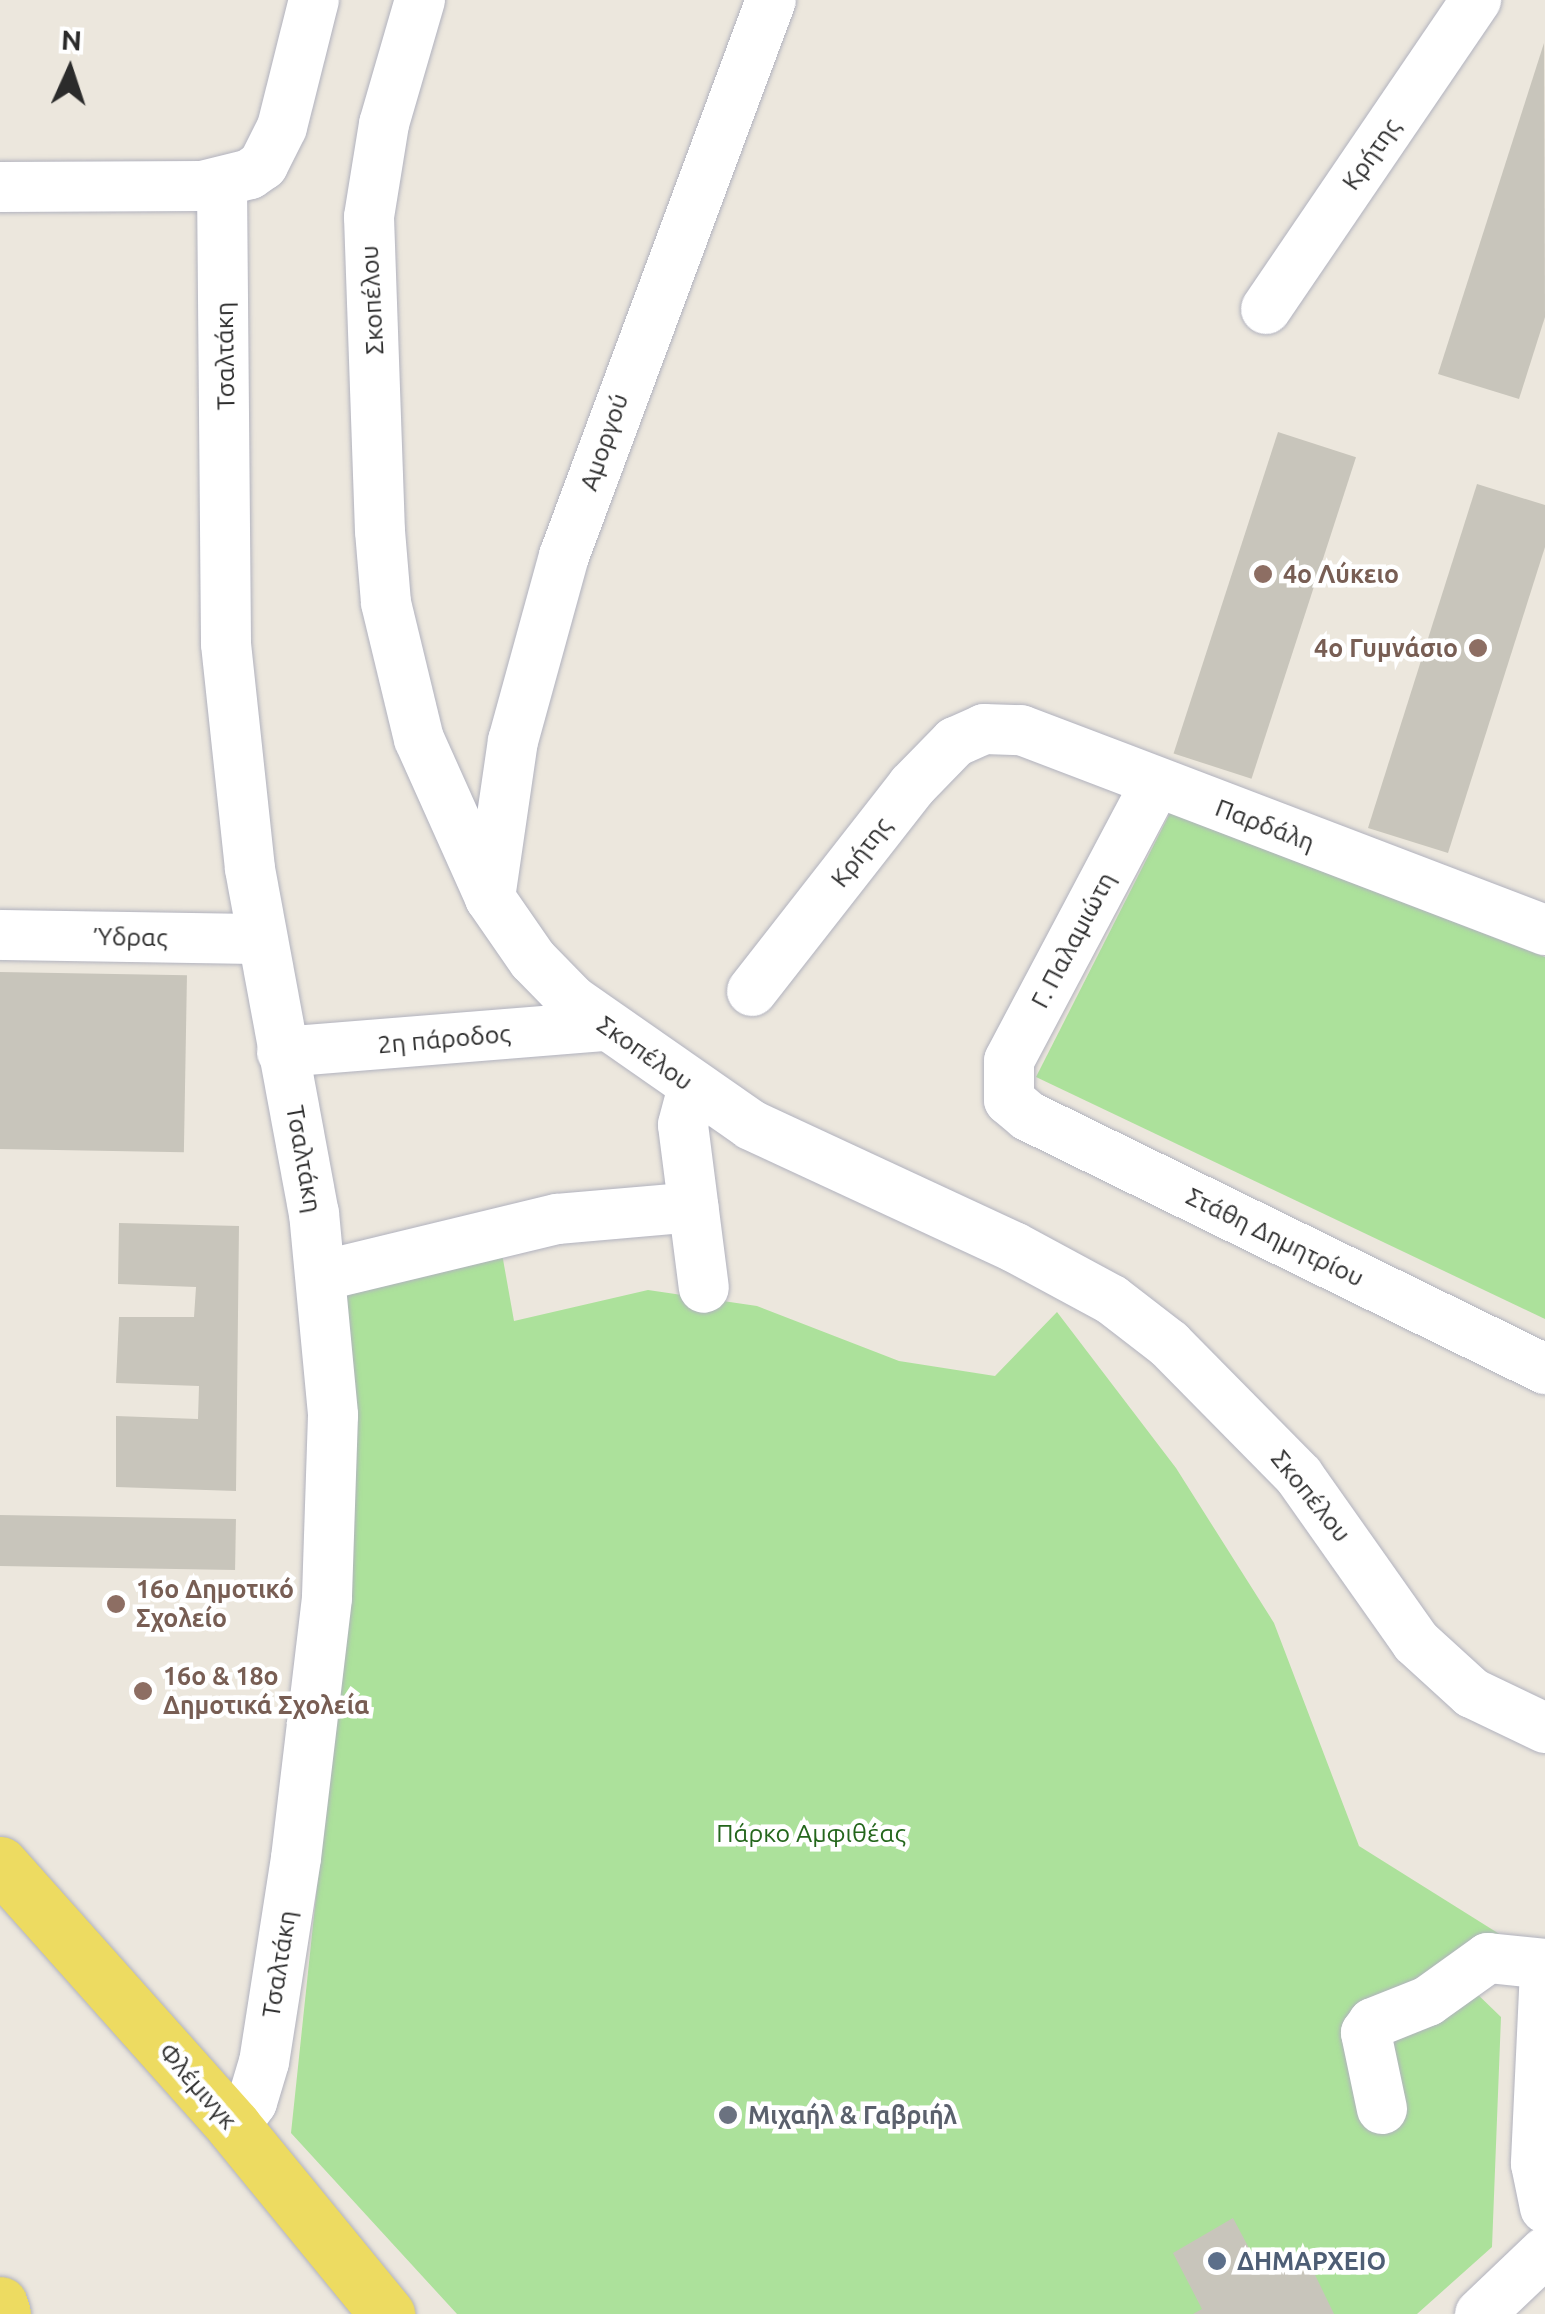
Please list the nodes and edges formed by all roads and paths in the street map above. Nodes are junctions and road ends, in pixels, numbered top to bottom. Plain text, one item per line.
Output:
1 (314, 0) edge
2 (420, 0) edge
3 (770, 0) edge
4 (1476, 0) edge
5 (222, 184) junction
6 (0, 187) edge
7 (1266, 309) dead end
8 (984, 729) joint
9 (1156, 783) junction
10 (490, 898) junction
11 (1545, 930) edge
12 (0, 935) edge
13 (261, 939) junction
14 (752, 991) dead end
15 (606, 1026) junction
16 (282, 1052) junction
17 (694, 1087) junction
18 (1008, 1100) joint
19 (692, 1207) junction
20 (321, 1276) junction
21 (704, 1288) dead end
22 (1545, 1369) edge
23 (1545, 1728) edge
24 (0, 1864) edge
25 (1545, 1967) edge
26 (1382, 2109) dead end
27 (234, 2127) junction
28 (1545, 2208) edge
29 (1545, 2252) edge
30 (0, 2304) edge
31 (3, 2314) edge
32 (387, 2314) edge
33 (1480, 2314) edge

1 - 5 street
2 - 10 street, Σκοπέλου
3 - 10 street, Αμοργού
4 - 7 street, Κρήτης
5 - 6 street
5 - 13 street, Τσαλτάκη
8 - 9 street, Παρδάλη
8 - 14 street, Κρήτης
9 - 11 street, Παρδάλη
9 - 18 street, Γ. Παλαμιώτη
10 - 15 street, Σκοπέλου
12 - 13 street, Ύδρας
13 - 16 street, Τσαλτάκη
15 - 16 street, 2η πάροδος
15 - 17 street, Σκοπέλου
16 - 20 street, Τσαλτάκη
17 - 19 street
17 - 23 street, Σκοπέλου
18 - 22 street, Στάθη Δημητρίου
19 - 20 street
19 - 21 street
20 - 27 street, Τσαλτάκη
24 - 27 main road, Φλέμινγκ
25 - 26 street
25 - 28 street
27 - 32 main road, Φλέμινγκ
29 - 33 street
30 - 31 main road

